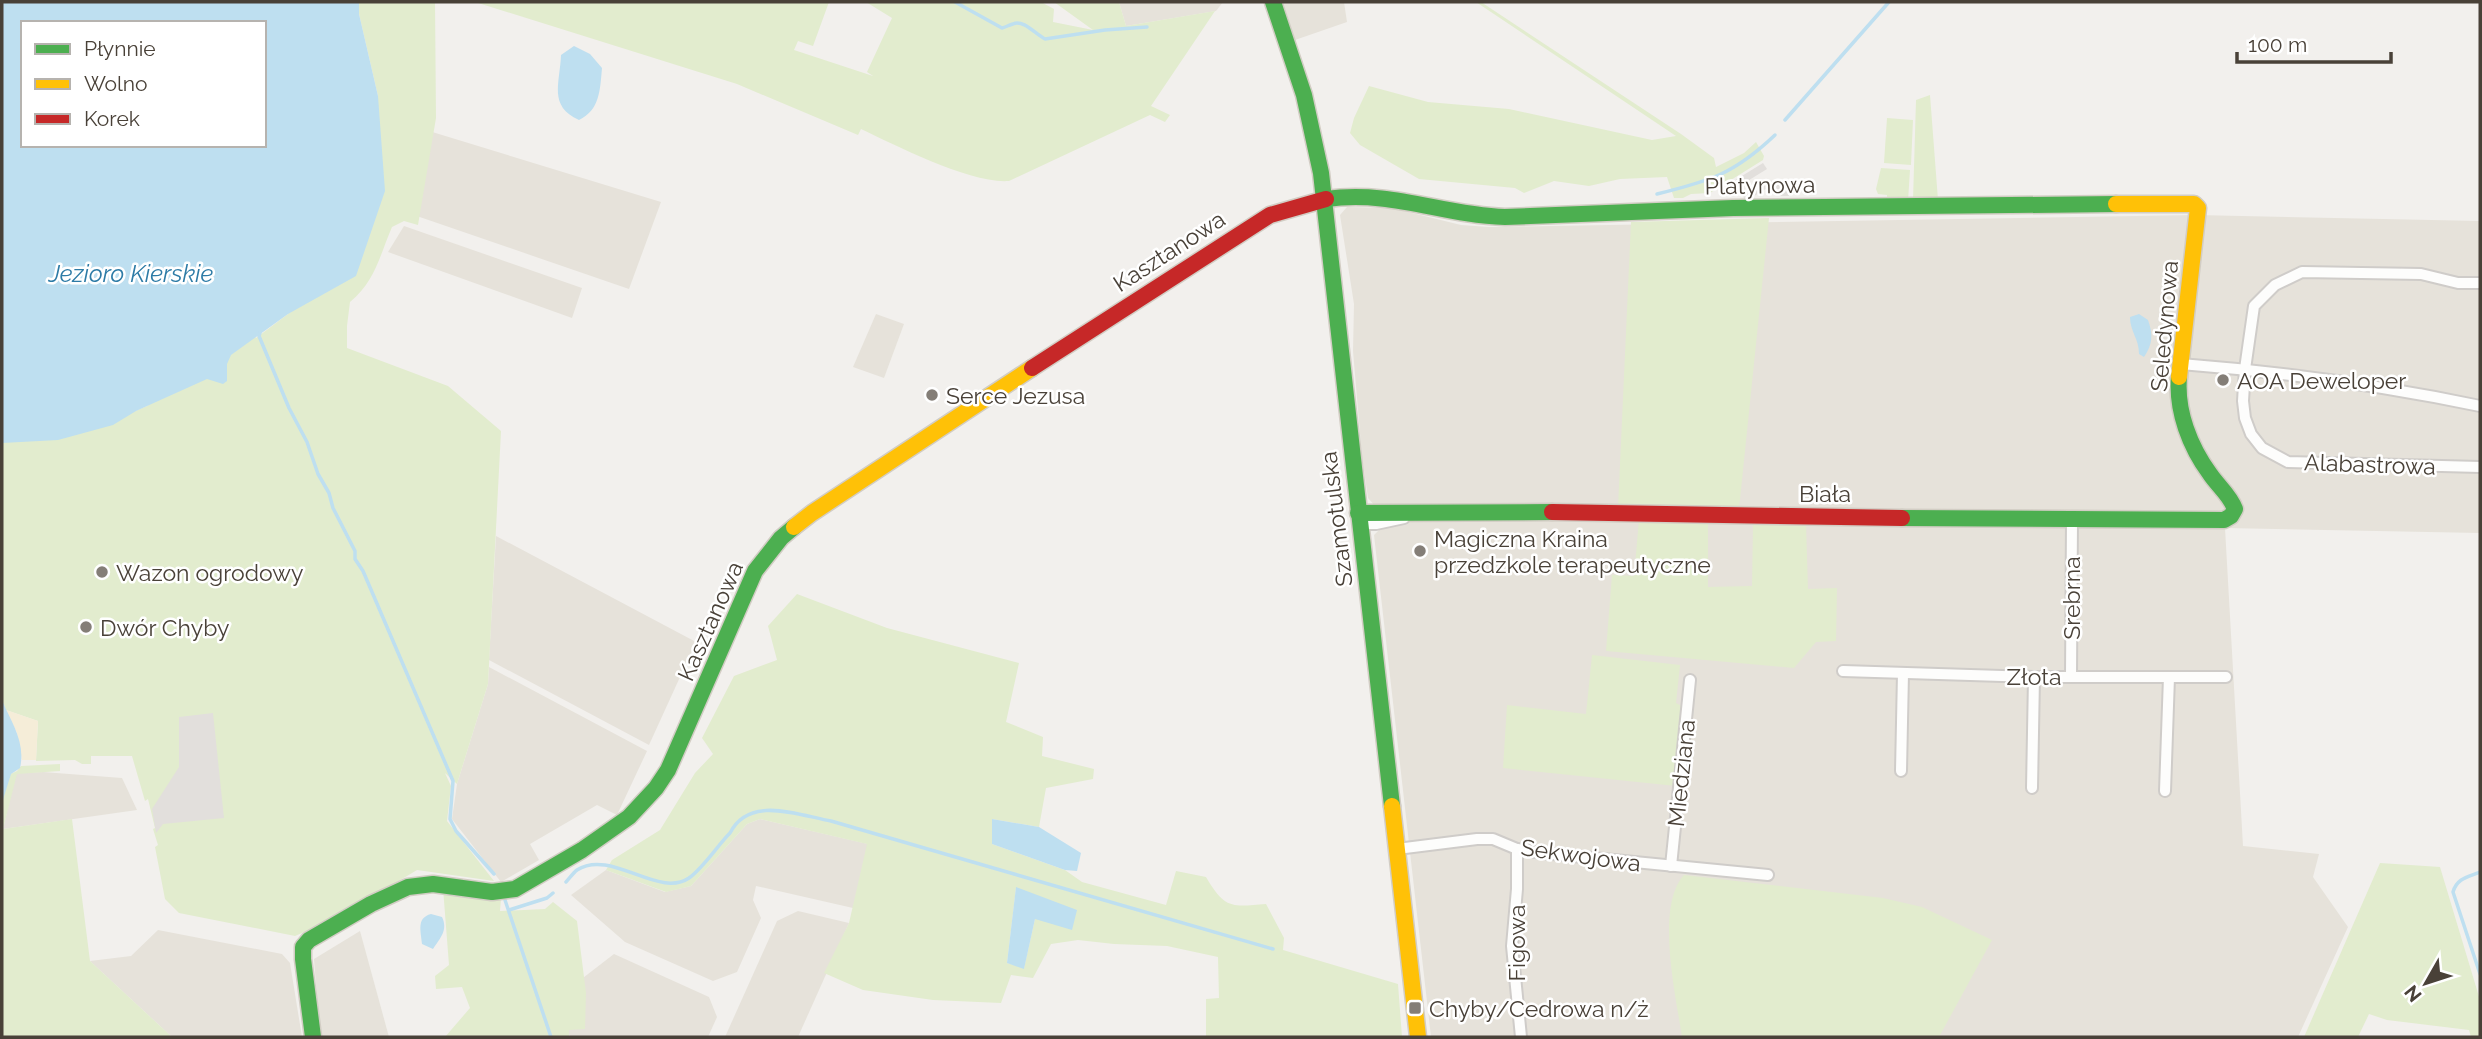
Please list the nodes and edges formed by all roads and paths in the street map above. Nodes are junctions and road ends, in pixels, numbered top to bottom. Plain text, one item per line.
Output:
1 (1273, 2) edge
2 (1324, 201) junction
3 (2198, 208) joint
4 (2480, 283) edge
5 (2181, 364) junction
6 (2245, 369) junction
7 (2480, 406) edge
8 (2480, 467) edge
9 (2231, 516) joint
10 (1359, 518) junction
11 (2072, 520) junction
12 (1843, 671) dead end
13 (1903, 673) junction
14 (2071, 676) junction
15 (2034, 677) junction
16 (2169, 677) junction
17 (2226, 677) dead end
18 (1690, 680) dead end
19 (1901, 771) dead end
20 (2032, 788) dead end
21 (2165, 791) dead end
22 (1396, 849) junction
23 (1517, 849) junction
24 (1671, 866) junction
25 (1768, 875) dead end
26 (313, 1037) edge
27 (1418, 1037) edge
28 (1521, 1037) edge

1 - 2 street, Szamotulska
2 - 3 street, Platynowa
2 - 10 street, Szamotulska
2 - 26 street, Kasztanowa
3 - 5 street, Seledynowa
4 - 6 street, Alabastrowa
5 - 6 street
5 - 9 street, Seledynowa
6 - 7 street
6 - 8 street, Alabastrowa
9 - 11 street, Biała
10 - 11 street, Biała
10 - 22 street, Szamotulska
11 - 14 street, Srebrna
12 - 13 street, Złota
13 - 15 street, Złota
13 - 19 street
14 - 15 street, Złota
14 - 16 street, Złota
15 - 20 street
16 - 17 street, Złota
16 - 21 street
18 - 24 street, Miedziana
22 - 23 street, Sekwojowa
22 - 27 street, Szamotulska
23 - 24 street, Sekwojowa
23 - 28 street, Figowa
24 - 25 street, Sekwojowa

